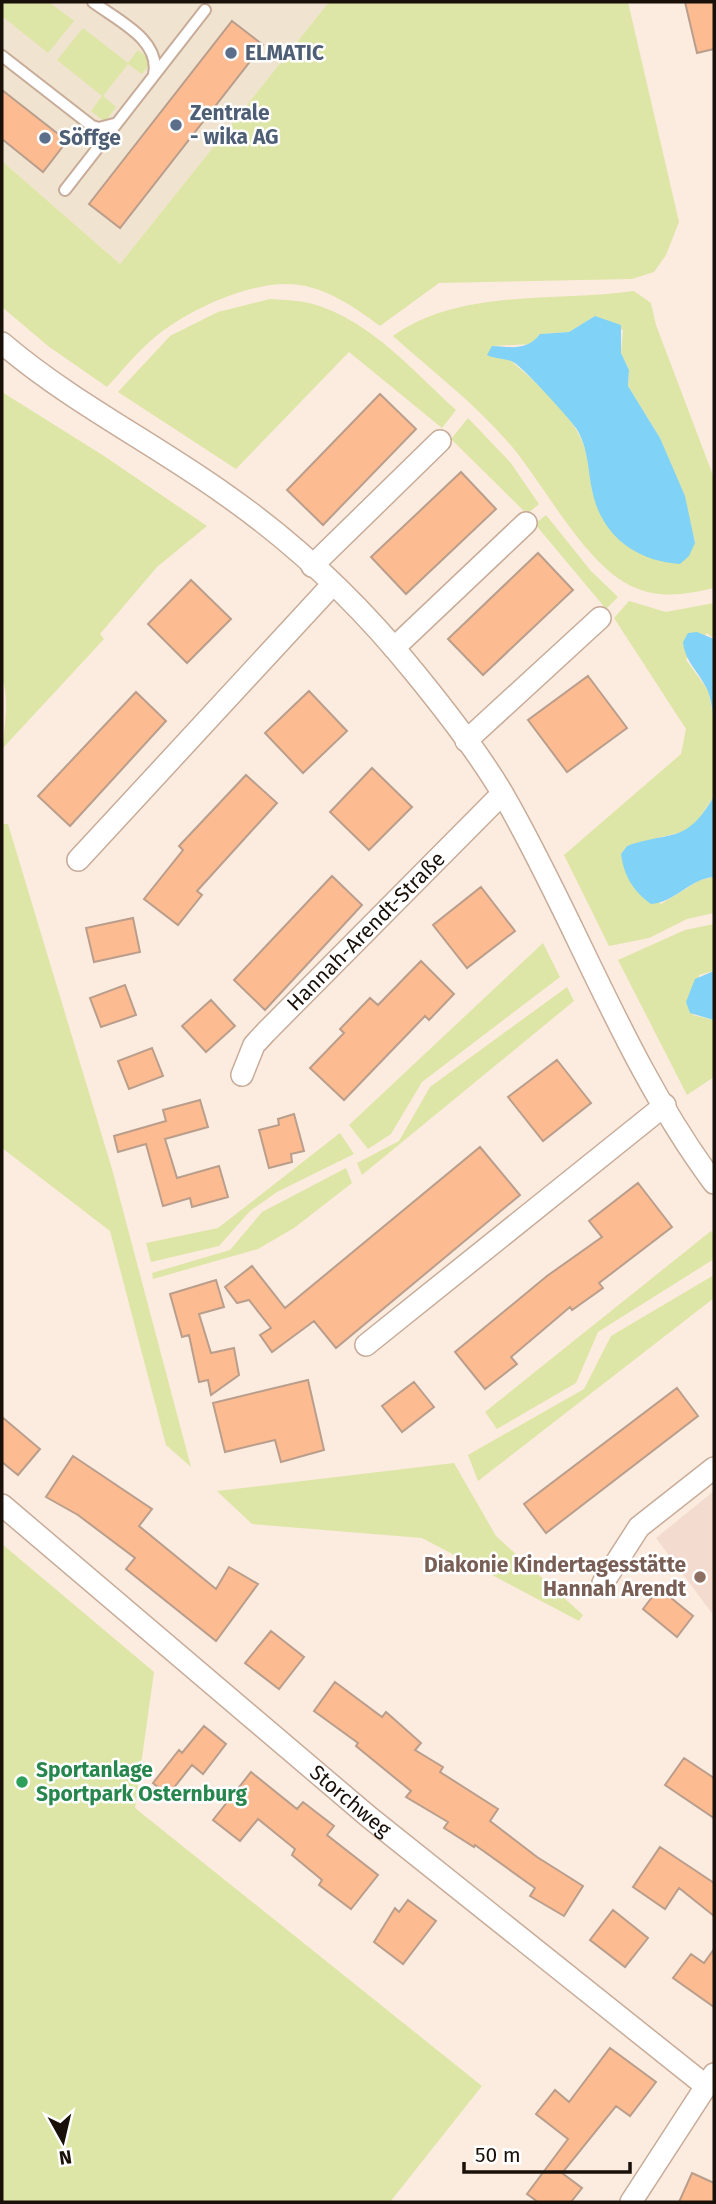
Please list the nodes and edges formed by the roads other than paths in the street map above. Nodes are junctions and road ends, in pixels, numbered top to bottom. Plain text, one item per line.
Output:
1 (93, 2) edge
2 (205, 10) dead end
3 (2, 56) edge
4 (155, 74) junction
5 (117, 123) junction
6 (65, 190) dead end
7 (2, 343) edge
8 (440, 441) dead end
9 (526, 523) dead end
10 (312, 566) junction
11 (333, 584) junction
12 (600, 618) dead end
13 (394, 648) junction
14 (466, 741) junction
15 (502, 794) junction
16 (78, 860) dead end
17 (242, 1074) dead end
18 (665, 1105) junction
19 (714, 1183) edge
20 (366, 1345) dead end
21 (714, 1468) edge
22 (2, 1504) edge
23 (603, 1583) dead end
24 (710, 2080) edge
25 (631, 2202) edge

1 - 4 lane
2 - 4 lane
3 - 5 lane
4 - 5 lane
5 - 6 lane
7 - 10 street
8 - 10 street
9 - 13 street
10 - 11 street
11 - 13 street
11 - 16 street
12 - 14 street
13 - 14 street
14 - 15 street
15 - 17 street, Hannah-Arendt-Straße
15 - 18 street
18 - 19 street
18 - 20 street
21 - 23 street
22 - 24 street, Storchweg
24 - 25 street

